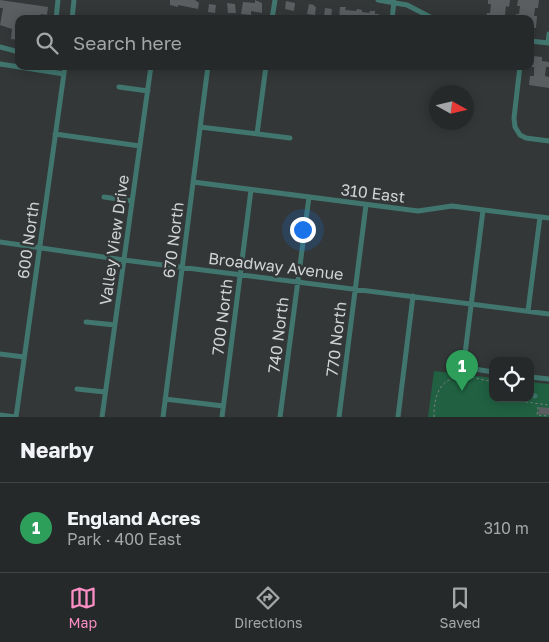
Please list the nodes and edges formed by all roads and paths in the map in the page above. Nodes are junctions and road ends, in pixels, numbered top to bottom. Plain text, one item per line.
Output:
1 (58, 0) edge
2 (74, 0) edge
3 (274, 0) edge
4 (378, 0) edge
5 (394, 2) junction
6 (56, 15) edge
7 (72, 15) edge
8 (272, 15) edge
9 (392, 15) edge
10 (428, 15) edge
11 (549, 34) edge
12 (534, 41) edge
13 (548, 43) edge
14 (0, 47) edge
15 (15, 51) edge
16 (0, 64) edge
17 (15, 66) edge
18 (52, 70) edge
19 (64, 70) edge
20 (150, 70) edge
21 (207, 70) edge
22 (266, 70) edge
23 (520, 70) edge
24 (64, 74) junction
25 (119, 87) dead end
26 (148, 90) junction
27 (200, 127) junction
28 (55, 134) junction
29 (258, 134) junction
30 (290, 138) dead end
31 (549, 141) edge
32 (140, 146) junction
33 (193, 182) junction
34 (251, 190) junction
35 (104, 197) dead end
36 (309, 197) junction
37 (132, 201) junction
38 (366, 205) junction
39 (483, 210) junction
40 (540, 217) junction
41 (549, 218) edge
42 (0, 242) edge
43 (39, 248) junction
44 (124, 260) junction
45 (182, 267) junction
46 (240, 274) junction
47 (298, 282) junction
48 (356, 289) junction
49 (413, 296) junction
50 (471, 304) junction
51 (528, 311) junction
52 (549, 314) edge
53 (86, 322) dead end
54 (115, 325) junction
55 (0, 354) edge
56 (24, 357) junction
57 (489, 371) edge
58 (534, 377) edge
59 (549, 379) edge
60 (489, 380) edge
61 (77, 389) dead end
62 (105, 392) junction
63 (166, 399) junction
64 (526, 402) edge
65 (549, 405) edge
66 (223, 406) junction
67 (538, 407) dead end
68 (0, 415) edge
69 (549, 416) edge
70 (16, 417) edge
71 (102, 417) edge
72 (163, 417) edge
73 (222, 417) edge
74 (280, 417) edge
75 (339, 417) edge
76 (398, 417) edge
77 (434, 417) edge

1 - 6 street
2 - 7 street
3 - 8 street
4 - 5 street
5 - 9 street
5 - 10 street
11 - 13 street
12 - 13 street
14 - 15 street
16 - 17 street
18 - 24 street
19 - 24 street, 600 North
20 - 26 street, Valley View Drive
21 - 27 street, 670 North
22 - 29 street
23 - 31 street
24 - 28 street, 600 North
25 - 26 street
26 - 32 street, Valley View Drive
27 - 29 street
27 - 33 street, 670 North
28 - 32 street
28 - 43 street, 600 North
29 - 30 street
32 - 37 street, Valley View Drive
33 - 34 street, 310 East
33 - 45 street, 670 North
34 - 36 street, 310 East
34 - 46 street, 700 North
35 - 37 street
36 - 38 street, 310 East
36 - 47 street, 740 North
37 - 44 street, Valley View Drive
38 - 39 street, 310 East
38 - 48 street, 770 North
39 - 40 street, 310 East
39 - 50 street
40 - 41 street, 310 East
40 - 51 street
42 - 43 street, Broadway Avenue
43 - 44 street, Broadway Avenue
43 - 56 street, 600 North
44 - 45 street, Broadway Avenue
44 - 54 street, Valley View Drive
45 - 46 street, Broadway Avenue
45 - 63 street, 670 North
46 - 47 street, Broadway Avenue
46 - 66 street, 700 North
47 - 48 street, Broadway Avenue
47 - 74 street, 740 North
48 - 49 street, Broadway Avenue
48 - 75 street, 770 North
49 - 50 street, Broadway Avenue
49 - 76 street
50 - 51 street, Broadway Avenue
50 - 57 street
51 - 52 street, Broadway Avenue
53 - 54 street
54 - 62 street, Valley View Drive
55 - 56 street
56 - 70 street, 600 North
58 - 59 street
60 - 77 path
61 - 62 street
62 - 71 street, Valley View Drive
63 - 66 street
63 - 72 street, 670 North
64 - 65 path
66 - 73 street, 700 North
67 - 69 path
68 - 70 street

